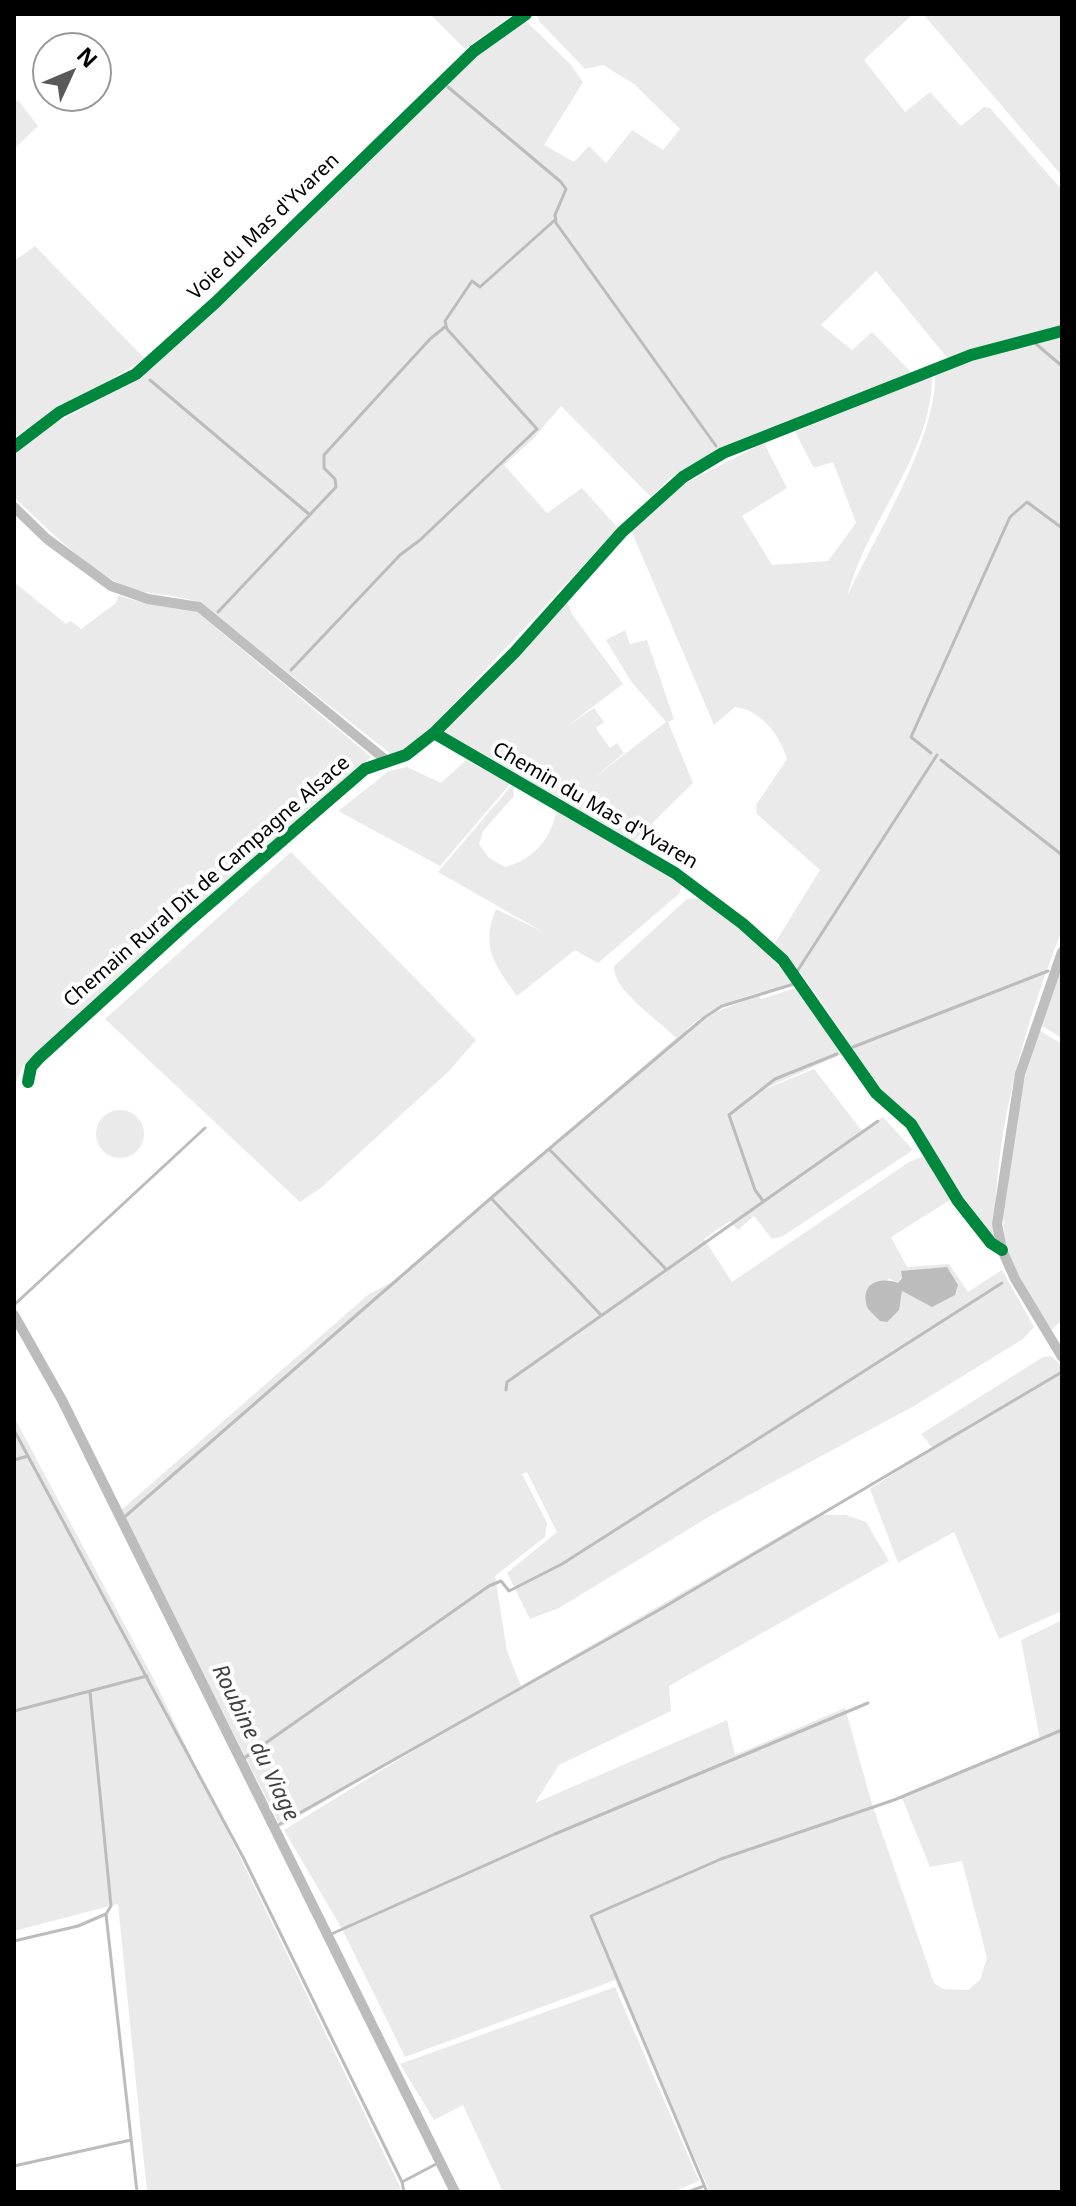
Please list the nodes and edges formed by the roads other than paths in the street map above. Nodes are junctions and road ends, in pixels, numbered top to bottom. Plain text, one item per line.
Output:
1 (526, 14) edge
2 (1062, 331) edge
3 (14, 447) edge
4 (14, 507) edge
5 (434, 733) junction
6 (387, 761) junction
7 (1062, 952) edge
8 (28, 1082) dead end
9 (1002, 1250) junction
10 (1062, 1357) edge

1 - 3 street, Voie du Mas d'Yvaren
2 - 5 street, Chemain Rural Dit de Campagne Alsace
4 - 6 street
5 - 6 street, Chemain Rural Dit de Campagne Alsace
5 - 9 street, Chemin du Mas d'Yvaren
6 - 8 street, Chemain Rural Dit de Campagne Alsace
7 - 9 street
9 - 10 street

